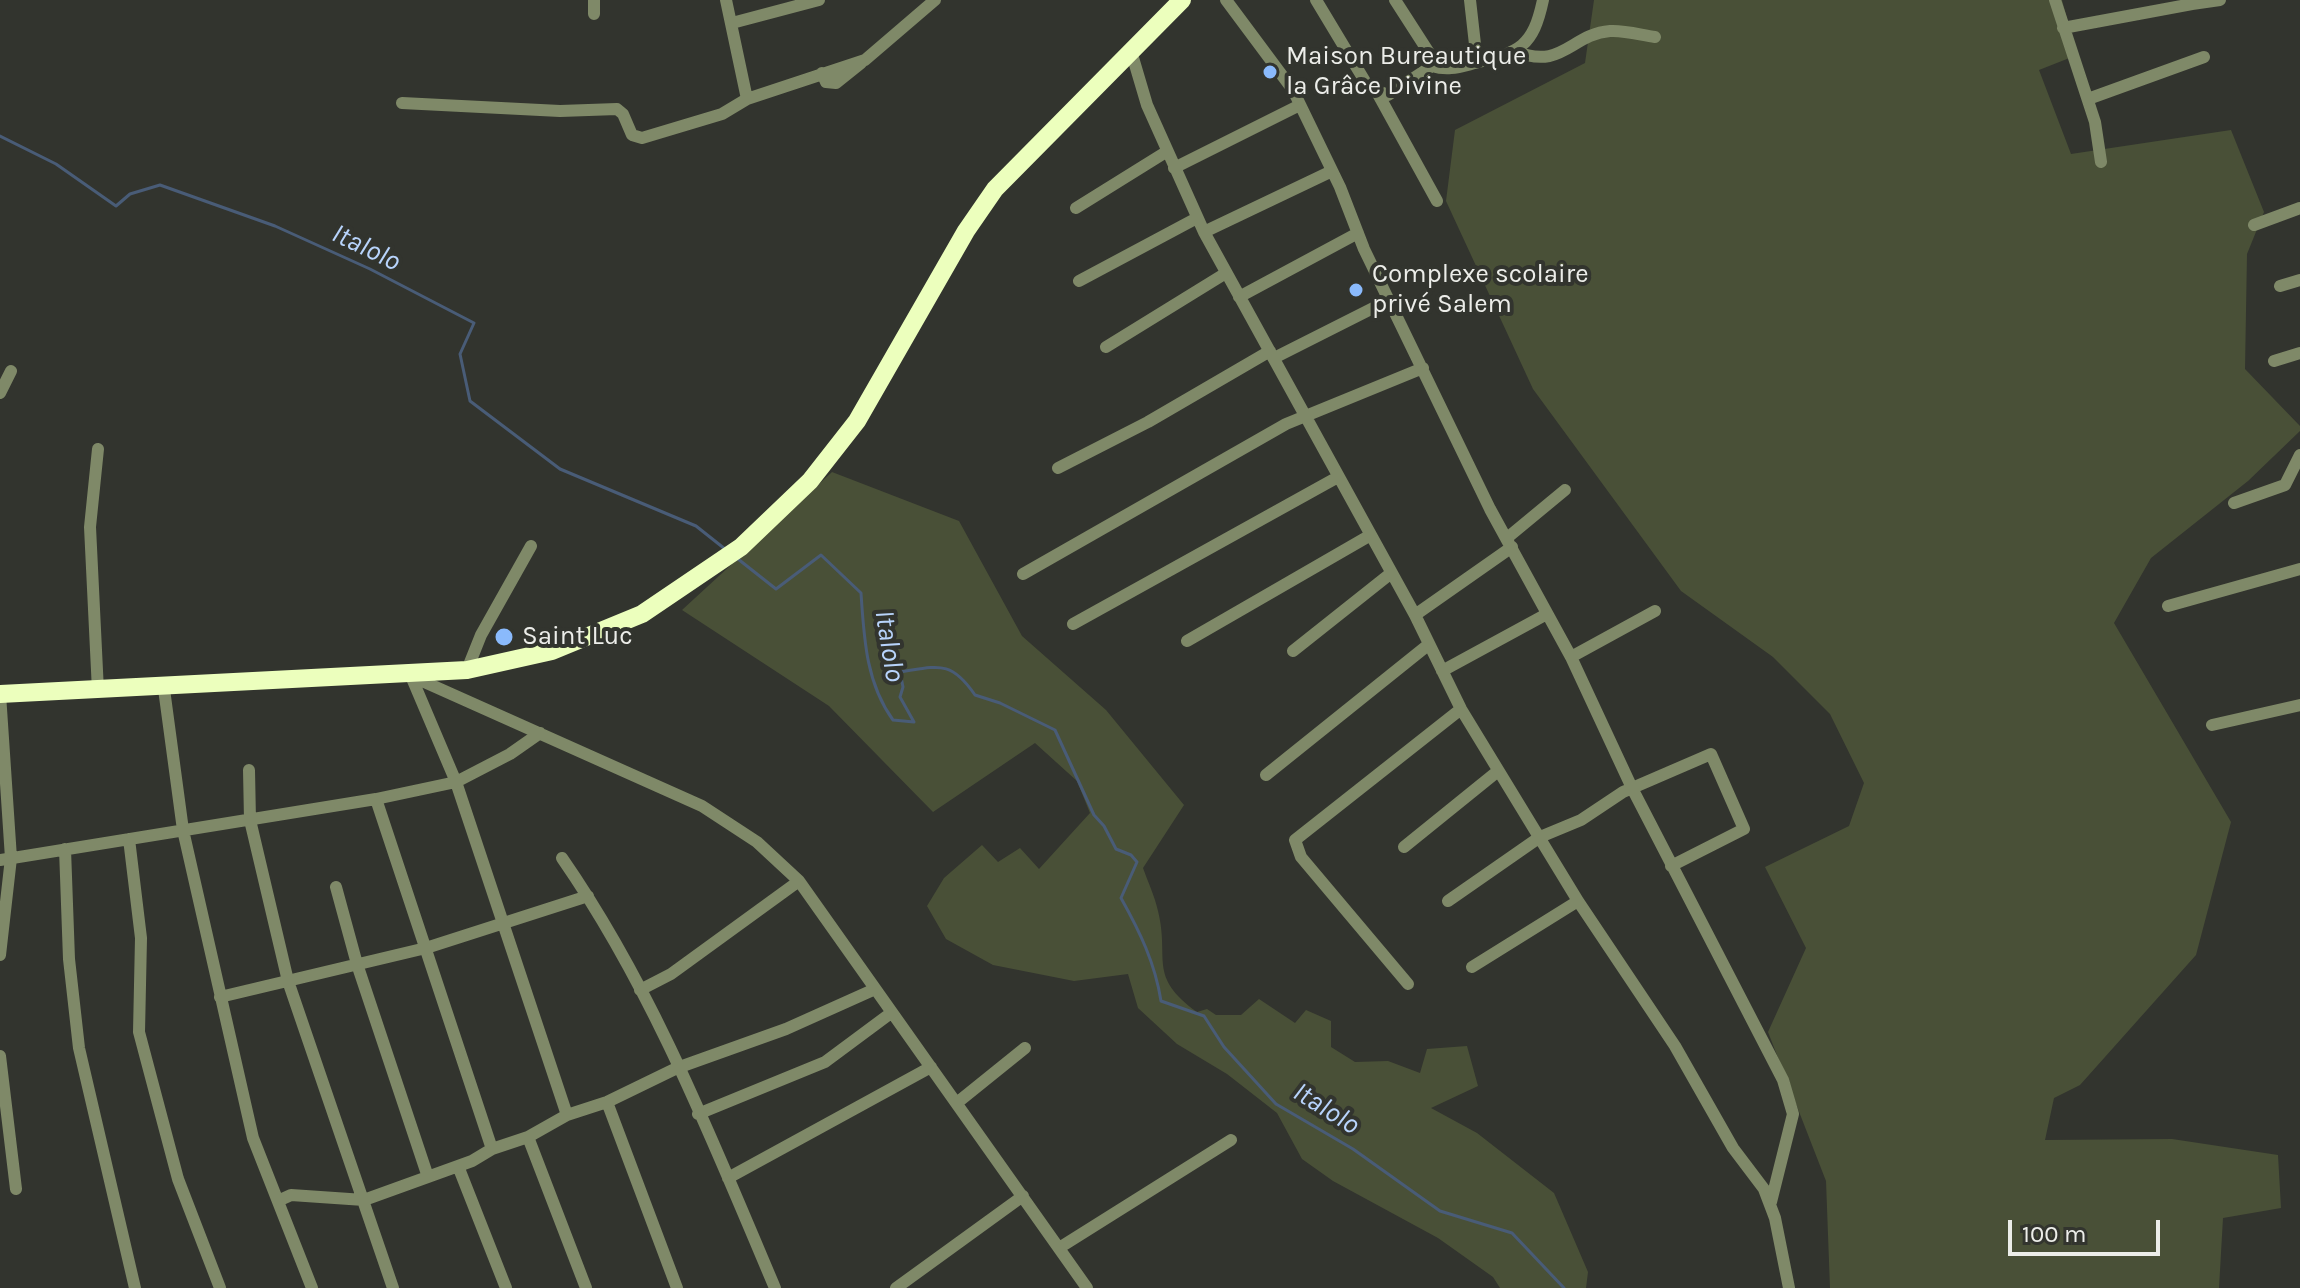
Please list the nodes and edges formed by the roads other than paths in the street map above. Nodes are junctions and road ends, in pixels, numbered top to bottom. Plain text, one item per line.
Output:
1 (594, 0) edge
2 (726, 0) edge
3 (819, 0) edge
4 (935, 0) edge
5 (1182, 0) edge
6 (1226, 0) edge
7 (1316, 0) edge
8 (1395, 0) edge
9 (1470, 0) edge
10 (1543, 0) edge
11 (2055, 0) edge
12 (2220, 0) edge
13 (2191, 2) edge
14 (594, 14) dead end
15 (732, 23) junction
16 (2063, 28) junction
17 (1655, 37) dead end
18 (1131, 51) junction
19 (1515, 51) junction
20 (2204, 57) dead end
21 (1477, 62) junction
22 (1432, 66) junction
23 (1378, 94) junction
24 (747, 99) junction
25 (2088, 99) junction
26 (402, 103) dead end
27 (1300, 105) junction
28 (1166, 152) junction
29 (2101, 162) dead end
30 (1174, 168) junction
31 (1332, 171) junction
32 (1437, 201) dead end
33 (1076, 208) dead end
34 (2300, 208) edge
35 (1197, 218) junction
36 (2254, 225) dead end
37 (1204, 232) junction
38 (1358, 233) junction
39 (1226, 273) junction
40 (2300, 280) edge
41 (1079, 281) dead end
42 (2280, 286) dead end
43 (1239, 297) junction
44 (1389, 300) junction
45 (1106, 347) dead end
46 (2300, 353) edge
47 (1272, 354) junction
48 (2274, 361) dead end
49 (1423, 368) junction
50 (11, 371) dead end
51 (0, 393) edge
52 (1305, 415) junction
53 (98, 449) dead end
54 (2300, 455) edge
55 (1058, 468) dead end
56 (1338, 477) junction
57 (2300, 484) edge
58 (2285, 485) junction
59 (1565, 490) dead end
60 (2234, 503) dead end
61 (1369, 536) junction
62 (1509, 542) junction
63 (531, 546) dead end
64 (2300, 569) edge
65 (1023, 574) dead end
66 (1390, 574) junction
67 (2168, 606) dead end
68 (1655, 611) dead end
69 (1415, 615) junction
70 (1545, 615) junction
71 (1073, 624) dead end
72 (1187, 641) dead end
73 (1428, 645) junction
74 (1293, 651) dead end
75 (1571, 657) junction
76 (467, 670) junction
77 (1442, 671) junction
78 (411, 676) junction
79 (164, 689) junction
80 (98, 691) junction
81 (0, 694) edge
82 (2300, 705) edge
83 (1461, 709) junction
84 (2212, 725) dead end
85 (540, 733) junction
86 (249, 770) dead end
87 (1498, 771) junction
88 (1266, 775) dead end
89 (456, 782) junction
90 (1632, 788) junction
91 (376, 799) junction
92 (250, 820) junction
93 (183, 830) junction
94 (1540, 837) junction
95 (129, 839) junction
96 (1404, 847) dead end
97 (65, 849) junction
98 (562, 858) dead end
99 (6, 859) edge
100 (1671, 866) junction
101 (799, 881) junction
102 (336, 887) dead end
103 (588, 896) junction
104 (1448, 901) dead end
105 (1578, 901) junction
106 (506, 924) junction
107 (426, 948) junction
108 (0, 955) edge
109 (357, 964) junction
110 (1472, 967) dead end
111 (288, 981) junction
112 (1408, 984) dead end
113 (640, 990) junction
114 (873, 990) junction
115 (220, 997) junction
116 (891, 1013) junction
117 (1025, 1048) dead end
118 (0, 1056) edge
119 (931, 1067) junction
120 (677, 1068) junction
121 (607, 1102) junction
122 (958, 1102) junction
123 (698, 1114) junction
124 (567, 1115) junction
125 (528, 1137) junction
126 (1231, 1140) dead end
127 (492, 1149) junction
128 (458, 1166) junction
129 (428, 1177) junction
130 (728, 1178) junction
131 (16, 1189) dead end
132 (1023, 1196) junction
133 (280, 1200) junction
134 (364, 1200) junction
135 (1771, 1205) junction
136 (1059, 1248) junction
137 (135, 1288) edge
138 (220, 1288) edge
139 (312, 1288) edge
140 (393, 1288) edge
141 (506, 1288) edge
142 (586, 1288) edge
143 (677, 1288) edge
144 (775, 1288) edge
145 (896, 1288) edge
146 (1087, 1288) edge
147 (1789, 1288) edge

1 - 14 street
2 - 15 street
3 - 15 street
4 - 24 street
5 - 18 highway
6 - 27 street
7 - 23 street
8 - 22 street
9 - 21 street
10 - 19 street
11 - 16 street
12 - 13 street
13 - 16 street
15 - 24 street
16 - 25 street
17 - 19 street
18 - 28 street
18 - 76 highway
19 - 21 street
20 - 25 street
21 - 22 street
22 - 23 street
23 - 32 street
24 - 26 street
25 - 29 street
27 - 30 street
27 - 31 street
28 - 30 street
28 - 33 street
30 - 35 street
31 - 37 street
31 - 38 street
34 - 36 street
35 - 37 street
35 - 41 street
37 - 39 street
38 - 43 street
38 - 44 street
39 - 43 street
39 - 45 street
40 - 42 street
43 - 47 street
44 - 47 street
44 - 49 street
46 - 48 street
47 - 52 street
47 - 55 street
49 - 52 street
49 - 62 street
50 - 51 street
52 - 56 street
52 - 65 street
53 - 80 street
54 - 58 street
56 - 61 street
56 - 71 street
57 - 58 street
58 - 60 street
59 - 62 street
61 - 66 street
61 - 72 street
62 - 69 street
62 - 70 street
63 - 76 street
64 - 67 street
66 - 69 street
66 - 74 street
68 - 75 street
69 - 73 street
70 - 75 street
70 - 77 street
73 - 77 street
73 - 88 street
75 - 90 street
76 - 78 highway
77 - 83 street
78 - 79 highway
78 - 85 street
78 - 89 street
79 - 80 highway
79 - 93 street
80 - 81 highway
81 - 99 street
82 - 84 street
83 - 87 street
83 - 112 street
85 - 89 street
85 - 101 street
86 - 92 street
87 - 94 street
87 - 96 street
89 - 91 street
89 - 106 street
90 - 94 street
90 - 100 street
90 - 100 street
91 - 92 street
91 - 107 street
92 - 93 street
92 - 111 street
93 - 95 street
93 - 115 street
94 - 104 street
94 - 105 street
95 - 97 street
95 - 138 street
97 - 99 street
97 - 137 street
98 - 103 street
99 - 108 street
100 - 135 street
101 - 113 street
101 - 114 street
102 - 109 street
103 - 106 street
103 - 113 street
105 - 110 street
105 - 135 street
106 - 107 street
106 - 124 street
107 - 109 street
107 - 127 street
109 - 111 street
109 - 129 street
111 - 115 street
111 - 134 street
113 - 120 street
114 - 116 street
114 - 120 street
115 - 133 street
116 - 119 street
116 - 123 street
117 - 122 street
118 - 131 street
119 - 122 street
119 - 130 street
120 - 121 street
120 - 123 street
121 - 124 street
121 - 143 street
122 - 132 street
123 - 130 street
124 - 125 street
125 - 127 street
125 - 142 street
126 - 136 street
127 - 128 street
128 - 129 street
128 - 141 street
129 - 134 street
130 - 144 street
132 - 136 street
132 - 145 street
133 - 134 street
133 - 139 street
134 - 140 street
135 - 147 street
136 - 146 street

